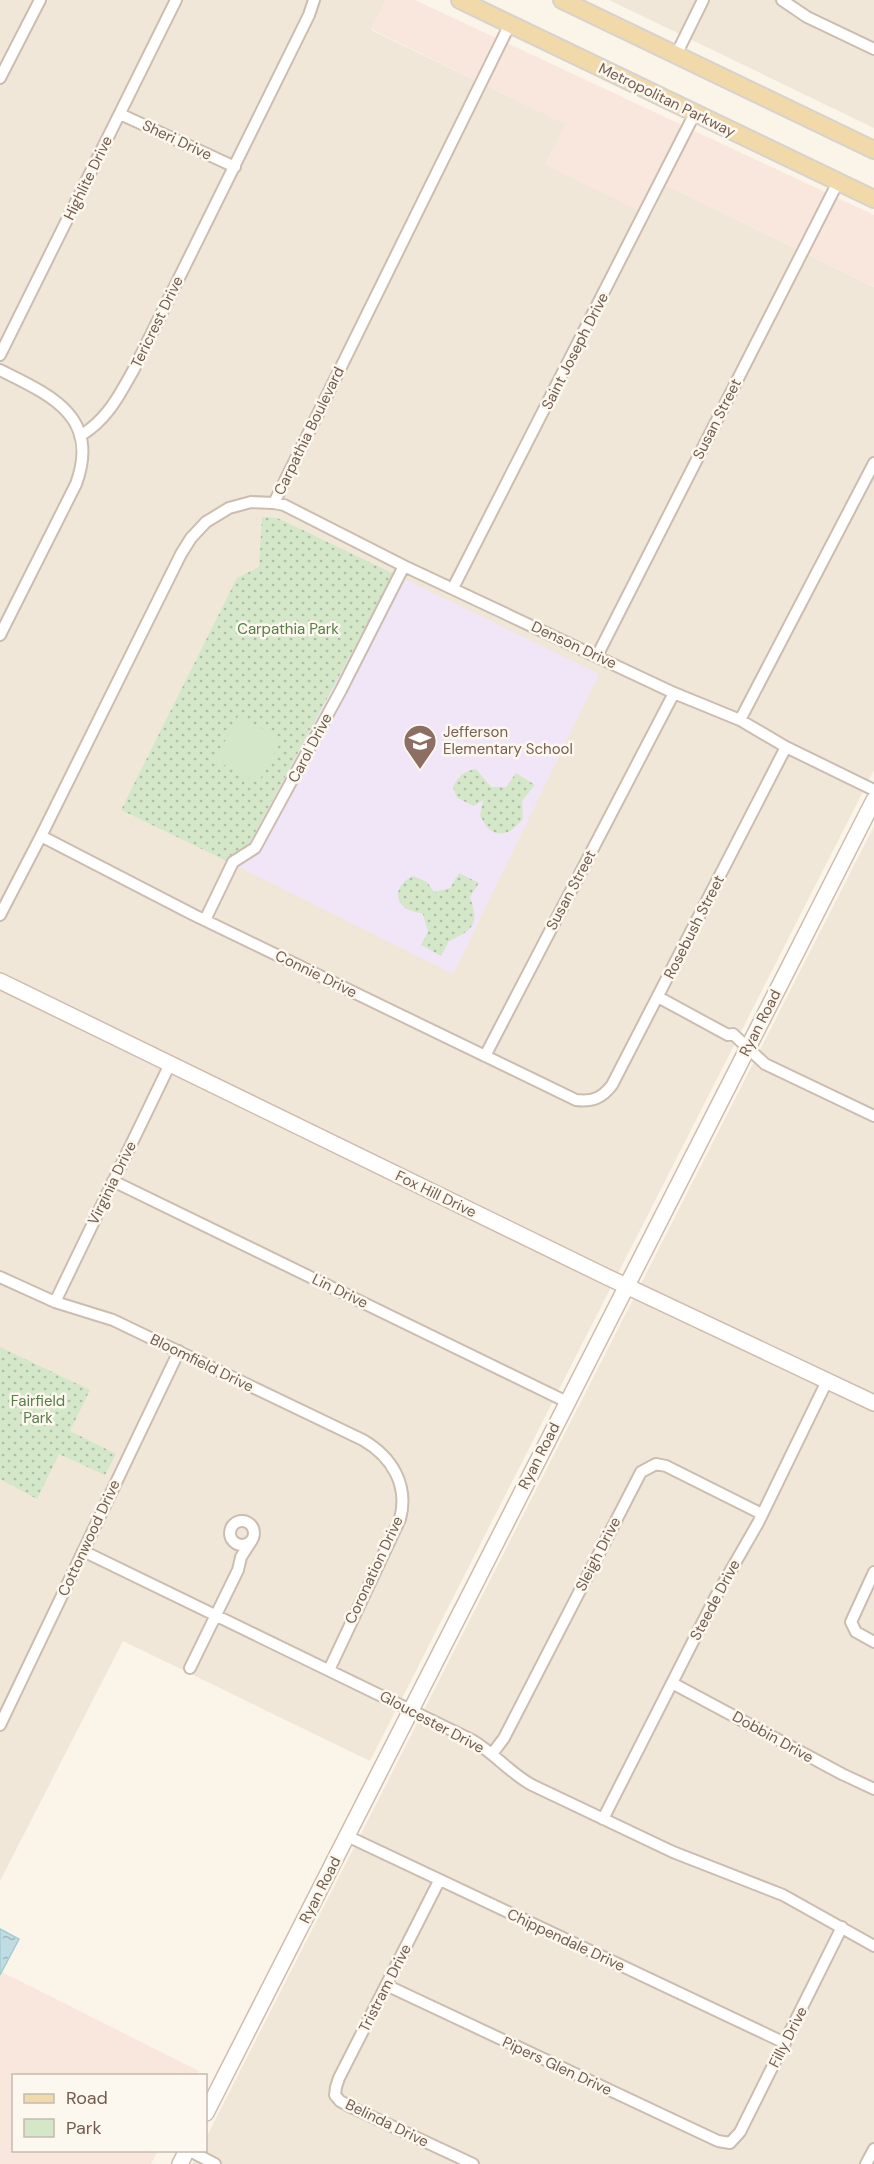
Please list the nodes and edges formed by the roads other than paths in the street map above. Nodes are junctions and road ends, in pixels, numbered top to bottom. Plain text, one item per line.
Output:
1 (40, 0) edge
2 (176, 0) edge
3 (314, 0) edge
4 (460, 0) edge
5 (562, 0) edge
6 (703, 0) edge
7 (782, 0) edge
8 (510, 24) junction
9 (874, 49) edge
10 (676, 55) junction
11 (0, 78) edge
12 (695, 113) junction
13 (120, 114) junction
14 (874, 150) edge
15 (234, 166) junction
16 (838, 182) junction
17 (870, 194) edge
18 (0, 355) edge
19 (0, 370) edge
20 (80, 436) junction
21 (874, 463) edge
22 (274, 502) junction
23 (404, 566) junction
24 (453, 588) junction
25 (0, 635) edge
26 (597, 656) junction
27 (674, 693) junction
28 (740, 720) junction
29 (786, 747) junction
30 (874, 790) edge
31 (874, 800) edge
32 (41, 836) junction
33 (0, 915) edge
34 (205, 920) junction
35 (0, 981) edge
36 (658, 997) junction
37 (747, 1048) junction
38 (485, 1056) junction
39 (170, 1064) junction
40 (594, 1100) joint
41 (874, 1116) edge
42 (113, 1181) junction
43 (0, 1277) edge
44 (626, 1286) junction
45 (55, 1302) junction
46 (179, 1351) junction
47 (827, 1381) junction
48 (567, 1402) junction
49 (874, 1403) edge
50 (394, 1467) joint
51 (762, 1514) junction
52 (231, 1539) junction
53 (252, 1540) junction
54 (83, 1551) junction
55 (241, 1557) junction
56 (874, 1572) edge
57 (216, 1616) junction
58 (874, 1642) edge
59 (190, 1668) dead end
60 (328, 1670) junction
61 (672, 1683) junction
62 (410, 1709) junction
63 (0, 1725) edge
64 (492, 1754) junction
65 (874, 1789) edge
66 (603, 1819) junction
67 (347, 1836) junction
68 (439, 1881) junction
69 (842, 1927) junction
70 (874, 1946) edge
71 (386, 1985) junction
72 (785, 2043) junction
73 (335, 2096) joint
74 (207, 2111) edge
75 (730, 2143) joint
76 (874, 2149) edge
77 (189, 2152) edge
78 (215, 2164) edge
79 (473, 2164) edge
80 (866, 2164) edge

1 - 11 street
2 - 13 street, Highlite Drive
3 - 15 street, Tericrest Drive
4 - 8 main road, Metropolitan Parkway
5 - 10 main road
6 - 10 street
7 - 9 street
8 - 12 main road, Metropolitan Parkway
8 - 22 street, Carpathia Boulevard
10 - 14 main road
12 - 16 main road, Metropolitan Parkway
12 - 24 street, Saint Joseph Drive
13 - 15 street, Sheri Drive
13 - 18 street, Highlite Drive
15 - 20 street, Tericrest Drive
16 - 17 main road, Metropolitan Parkway
16 - 26 street, Susan Street
19 - 20 street
20 - 25 street
21 - 28 street
22 - 23 street, Denson Drive
22 - 32 street, Carpathia Boulevard
23 - 24 street, Denson Drive
23 - 34 street, Carol Drive
24 - 26 street, Denson Drive
26 - 27 street, Denson Drive
27 - 28 street, Denson Drive
27 - 38 street, Susan Street
28 - 29 street, Denson Drive
29 - 30 street, Denson Drive
29 - 36 street, Rosebush Street
31 - 37 main road, Ryan Road
32 - 33 street, Carpathia Boulevard
32 - 34 street, Connie Drive
34 - 38 street, Connie Drive
35 - 39 main road, Fox Hill Drive
36 - 37 street
36 - 40 street, Rosebush Street
37 - 41 street
37 - 44 main road, Ryan Road
38 - 40 street, Connie Drive
39 - 42 street, Virginia Drive
39 - 44 main road, Fox Hill Drive
42 - 45 street, Virginia Drive
42 - 48 street, Lin Drive
43 - 45 street, Bloomfield Drive
44 - 47 main road, Fox Hill Drive
44 - 48 main road, Ryan Road
45 - 46 street, Bloomfield Drive
46 - 50 street, Bloomfield Drive
46 - 54 street, Cottonwood Drive
47 - 49 main road, Fox Hill Drive
47 - 51 street, Steede Drive
48 - 62 main road, Ryan Road
50 - 60 street, Coronation Drive
51 - 61 street, Steede Drive
51 - 64 street, Sleigh Drive
52 - 53 street
52 - 53 street
52 - 55 street
53 - 55 street
54 - 57 street, Gloucester Drive
54 - 63 street, Cottonwood Drive
55 - 57 street
56 - 58 street
57 - 59 street
57 - 60 street, Gloucester Drive
60 - 62 street, Gloucester Drive
61 - 65 street, Dobbin Drive
61 - 66 street, Steede Drive
62 - 64 street, Gloucester Drive
62 - 67 main road, Ryan Road
64 - 66 street, Gloucester Drive
66 - 69 street, Gloucester Drive
67 - 68 street, Chippendale Drive
67 - 74 main road, Ryan Road
68 - 71 street, Tristram Drive
68 - 72 street, Chippendale Drive
69 - 70 street, Gloucester Drive
69 - 72 street, Filly Drive
71 - 73 street, Tristram Drive
71 - 75 street, Pipers Glen Drive
72 - 75 street, Filly Drive
73 - 79 street, Belinda Drive
76 - 80 street
77 - 78 street

